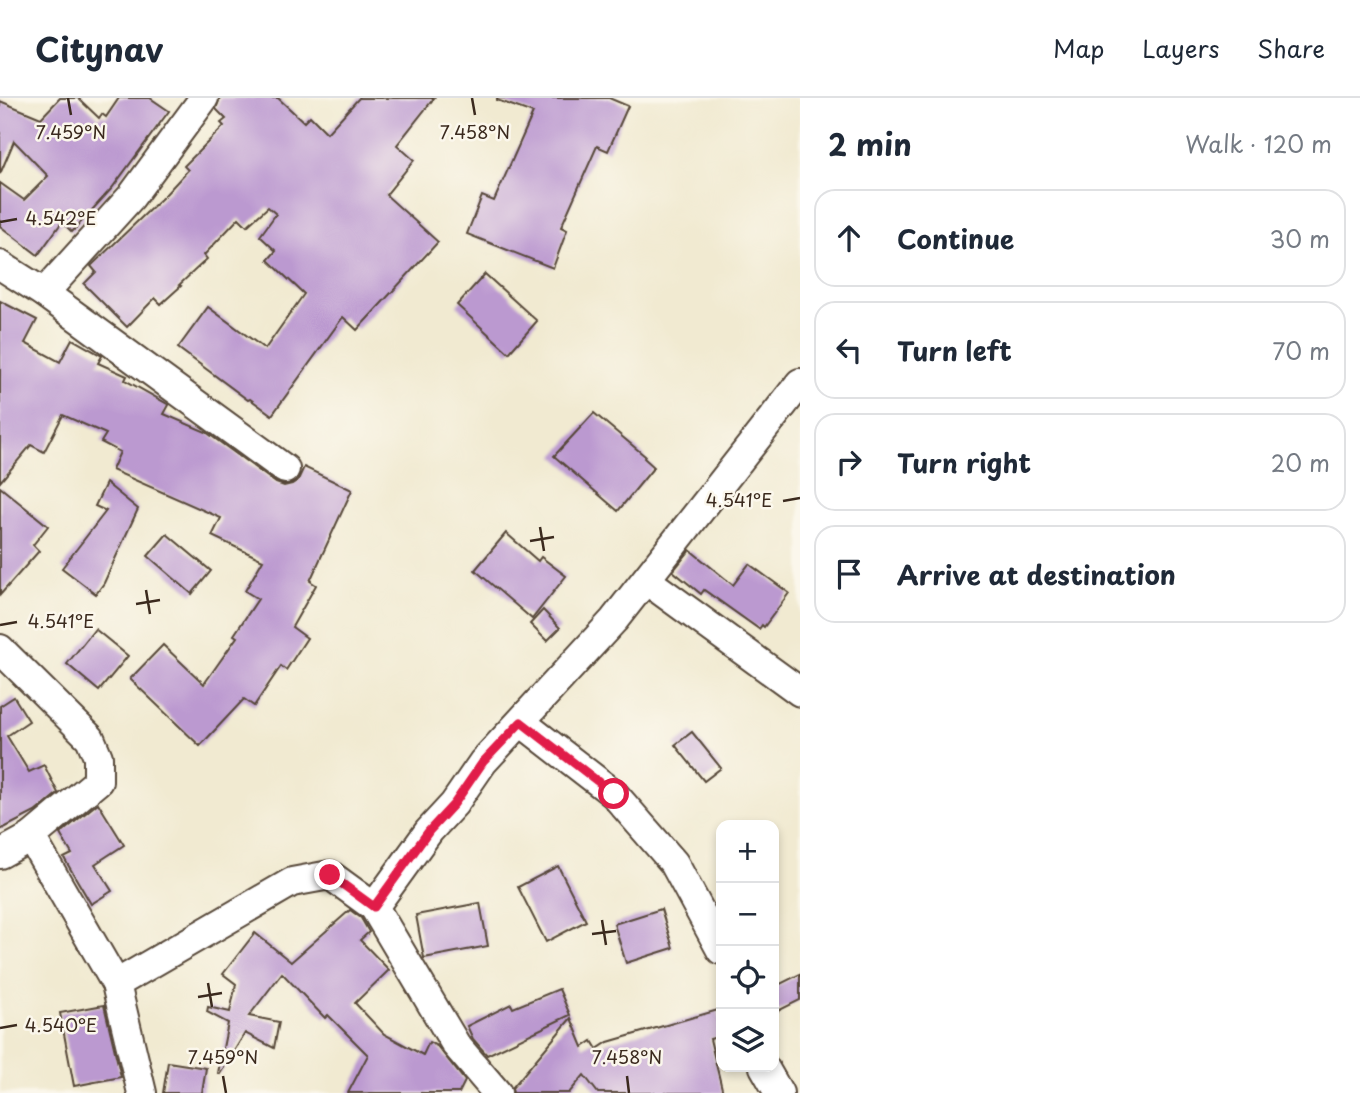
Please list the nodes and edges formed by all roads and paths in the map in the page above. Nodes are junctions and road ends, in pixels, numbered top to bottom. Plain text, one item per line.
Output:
1 (204, 98) edge
2 (0, 265) edge
3 (44, 293) junction
4 (800, 383) edge
5 (285, 469) dead end
6 (646, 580) junction
7 (0, 649) edge
8 (800, 692) edge
9 (521, 722) junction
10 (31, 837) junction
11 (0, 854) edge
12 (374, 907) junction
13 (719, 946) edge
14 (116, 984) junction
15 (767, 1072) edge
16 (142, 1093) edge
17 (498, 1093) edge
18 (779, 1093) edge

1 - 3 street
2 - 3 street
3 - 5 street
4 - 6 street
6 - 8 street
6 - 9 street
7 - 10 street
9 - 12 street
9 - 13 street
10 - 11 street
10 - 14 street
12 - 14 street
12 - 17 street
14 - 16 street
15 - 18 street

